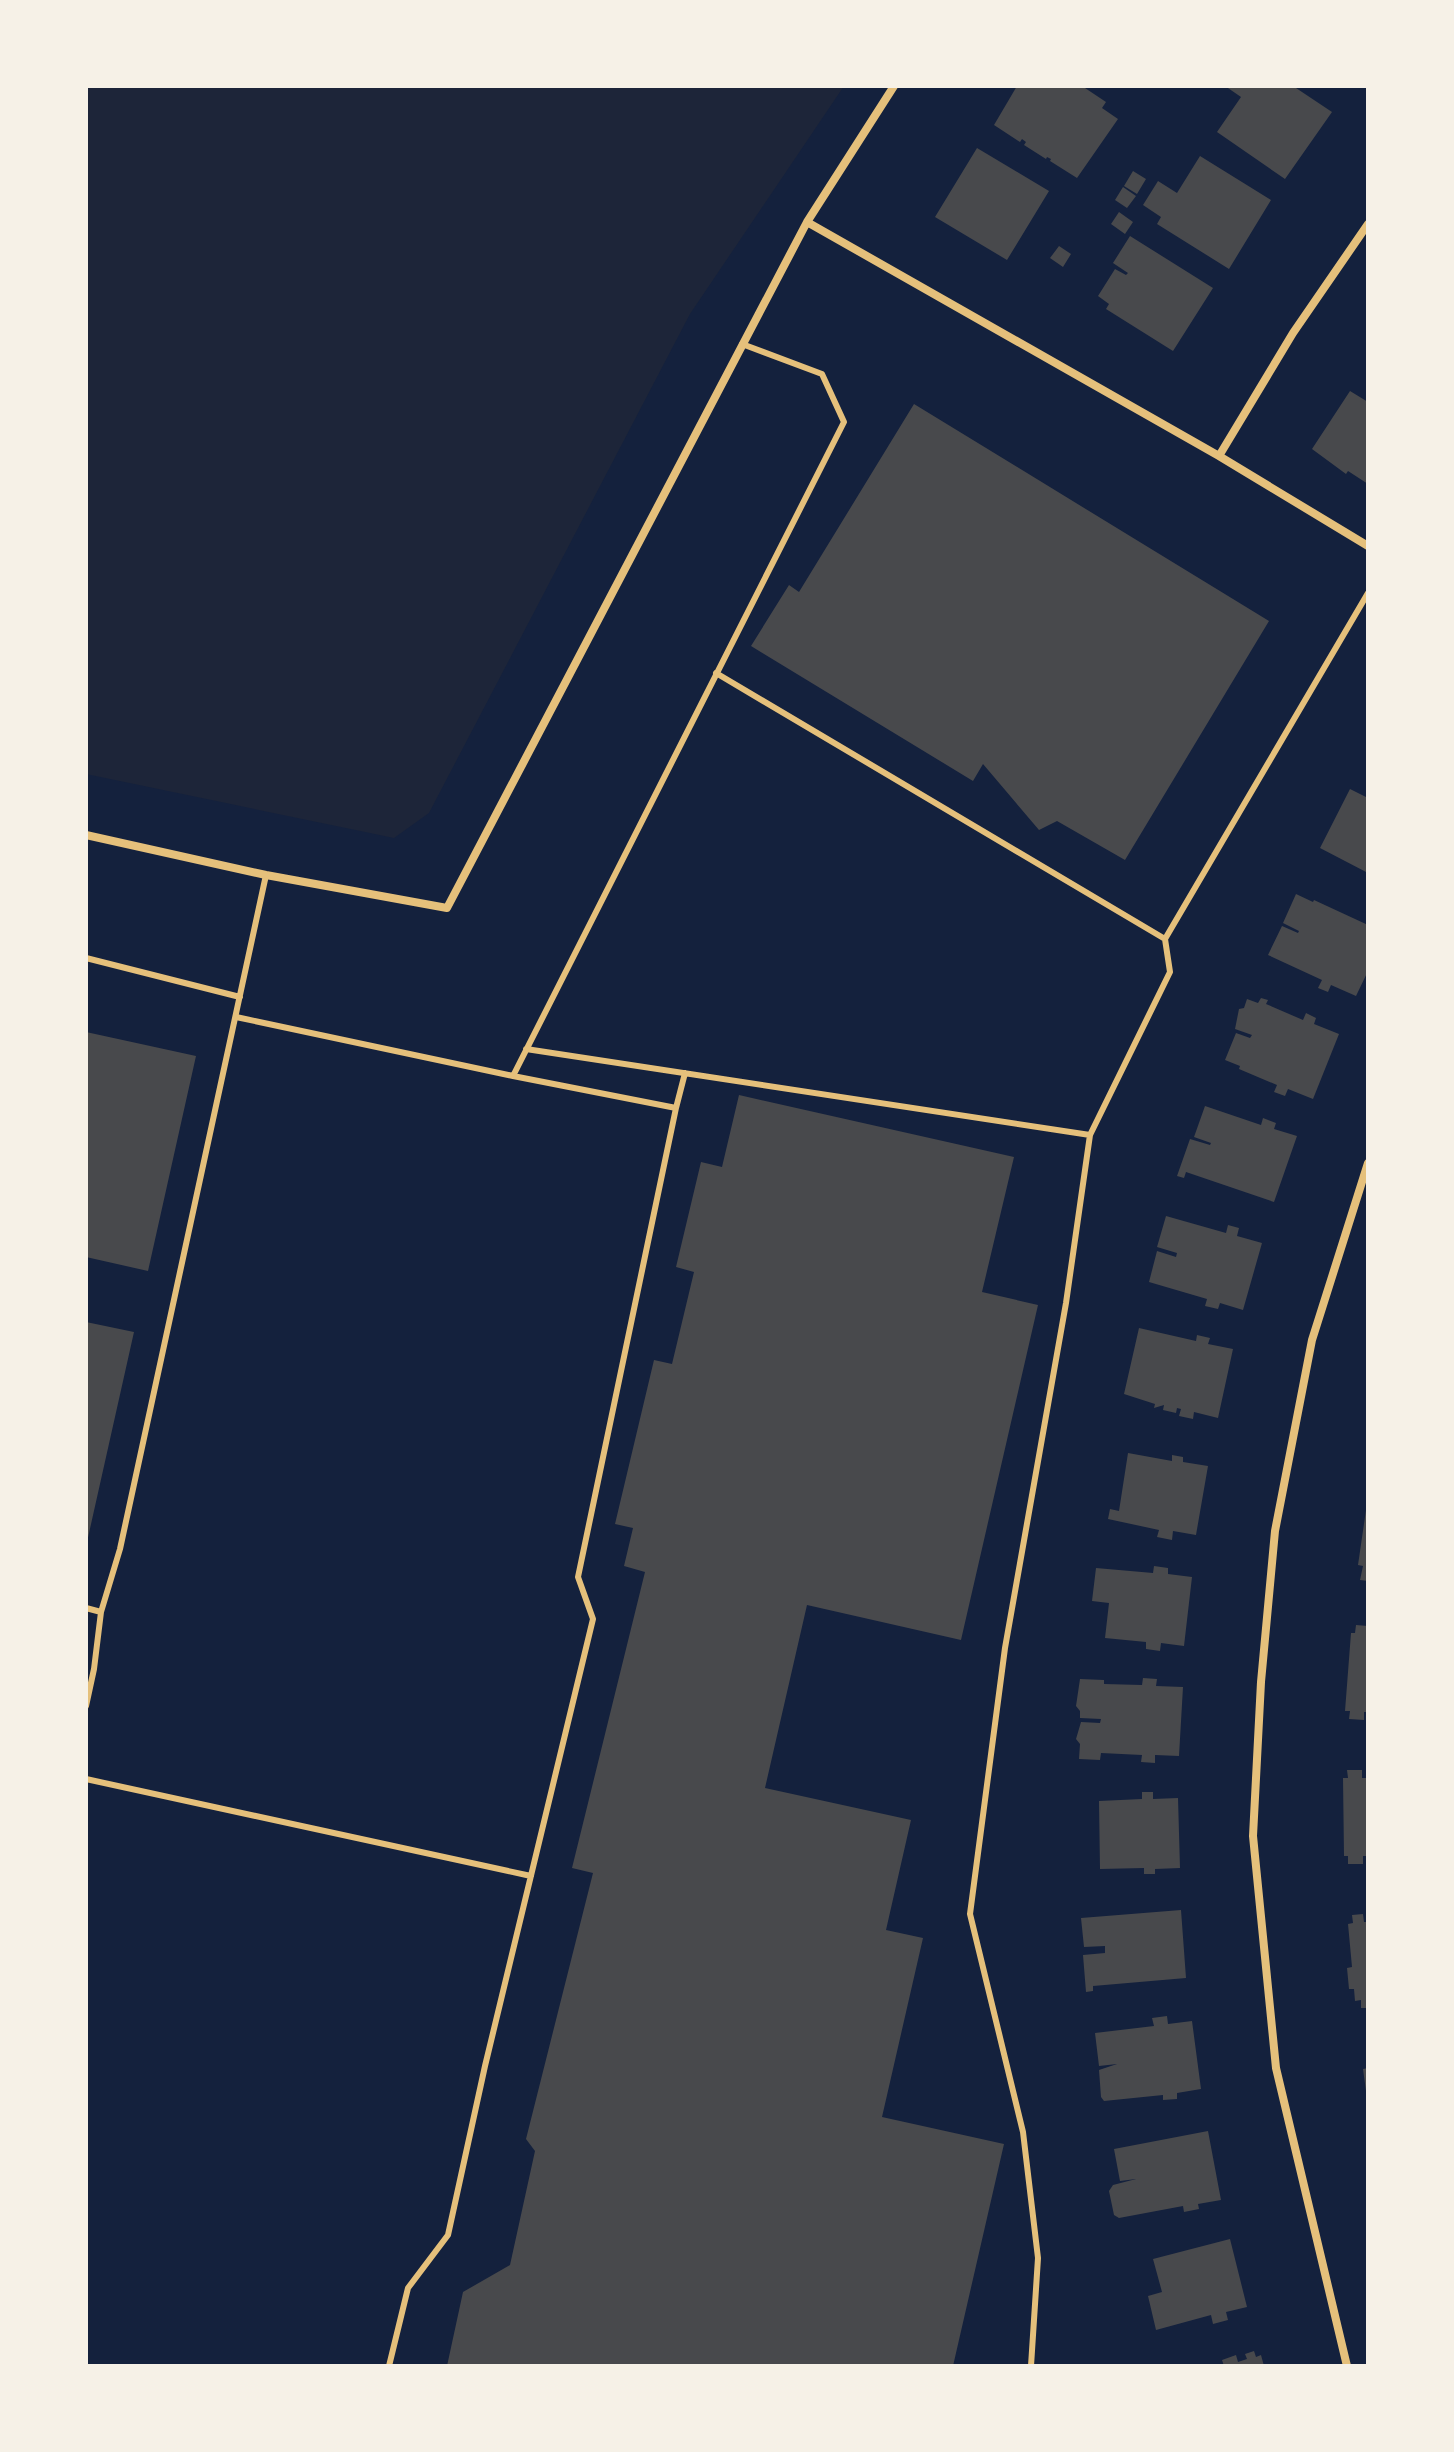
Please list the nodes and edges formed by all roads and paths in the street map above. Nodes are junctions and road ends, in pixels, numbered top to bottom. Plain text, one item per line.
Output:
1 (894, 86) edge
2 (807, 222) junction
3 (1368, 224) edge
4 (742, 344) junction
5 (1219, 456) junction
6 (1368, 546) edge
7 (1368, 593) edge
8 (716, 673) junction
9 (86, 835) edge
10 (266, 875) junction
11 (1165, 939) junction
12 (86, 958) edge
13 (240, 997) junction
14 (236, 1017) junction
15 (526, 1049) junction
16 (685, 1073) junction
17 (513, 1076) junction
18 (676, 1108) junction
19 (1090, 1135) junction
20 (1368, 1163) edge
21 (86, 1608) edge
22 (101, 1612) junction
23 (86, 1706) edge
24 (86, 1779) edge
25 (531, 1876) junction
26 (389, 2366) edge
27 (1031, 2366) edge
28 (1347, 2366) edge

1 - 2 street
2 - 4 street
2 - 5 street
3 - 5 street
4 - 8 lane
4 - 10 street
5 - 6 street
7 - 11 lane
8 - 11 lane
8 - 15 lane
9 - 10 street
10 - 13 lane
11 - 19 lane
12 - 13 lane
13 - 14 lane
14 - 17 lane
14 - 22 lane
15 - 16 lane
15 - 17 lane
16 - 18 lane
16 - 19 lane
17 - 18 lane
18 - 25 lane
19 - 27 lane
20 - 28 street
21 - 22 lane
22 - 23 lane
24 - 25 lane
25 - 26 lane

